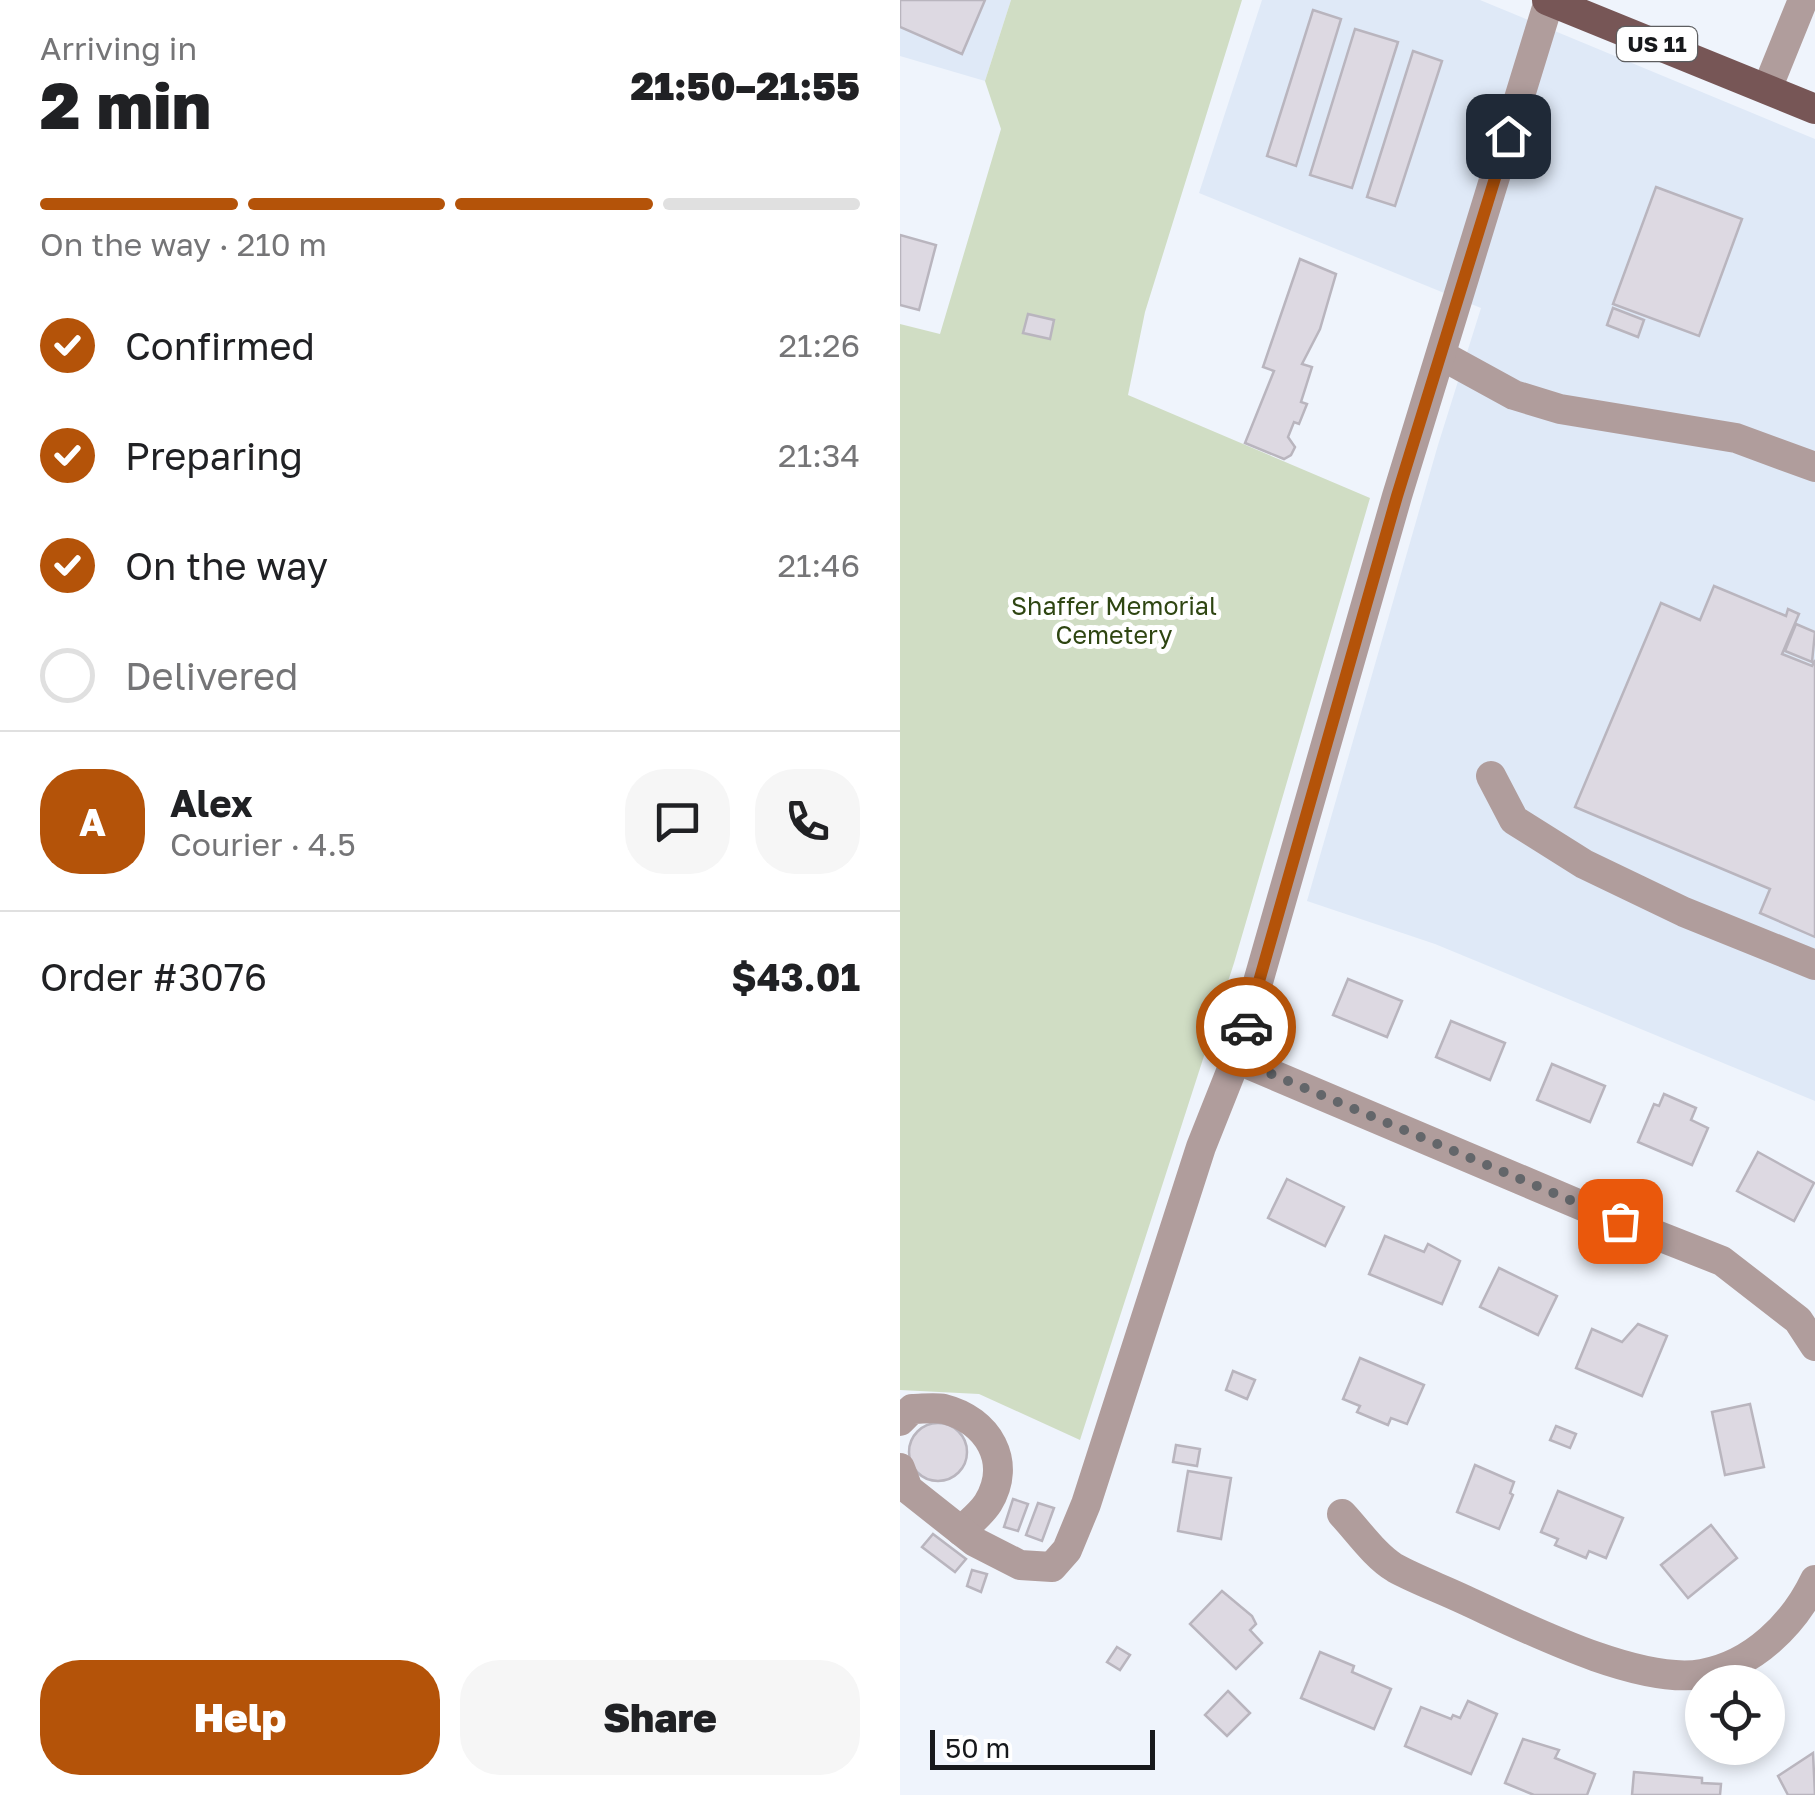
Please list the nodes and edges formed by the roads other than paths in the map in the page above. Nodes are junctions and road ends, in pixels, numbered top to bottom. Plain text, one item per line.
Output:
1 (1548, 0) edge
2 (1803, 0) edge
3 (1767, 89) junction
4 (1815, 109) edge
5 (1441, 355) junction
6 (1815, 467) edge
7 (1490, 776) dead end
8 (1815, 965) edge
9 (1236, 1059) junction
10 (1815, 1346) edge
11 (900, 1420) edge
12 (900, 1468) edge
13 (1342, 1514) dead end
14 (960, 1531) junction
15 (1815, 1580) edge

1 - 3 main road, US 11
1 - 5 street
2 - 3 street
3 - 4 main road, US 11
5 - 6 street
5 - 9 street
7 - 8 street
9 - 10 street
9 - 14 street
11 - 14 street
12 - 14 street
13 - 15 street

